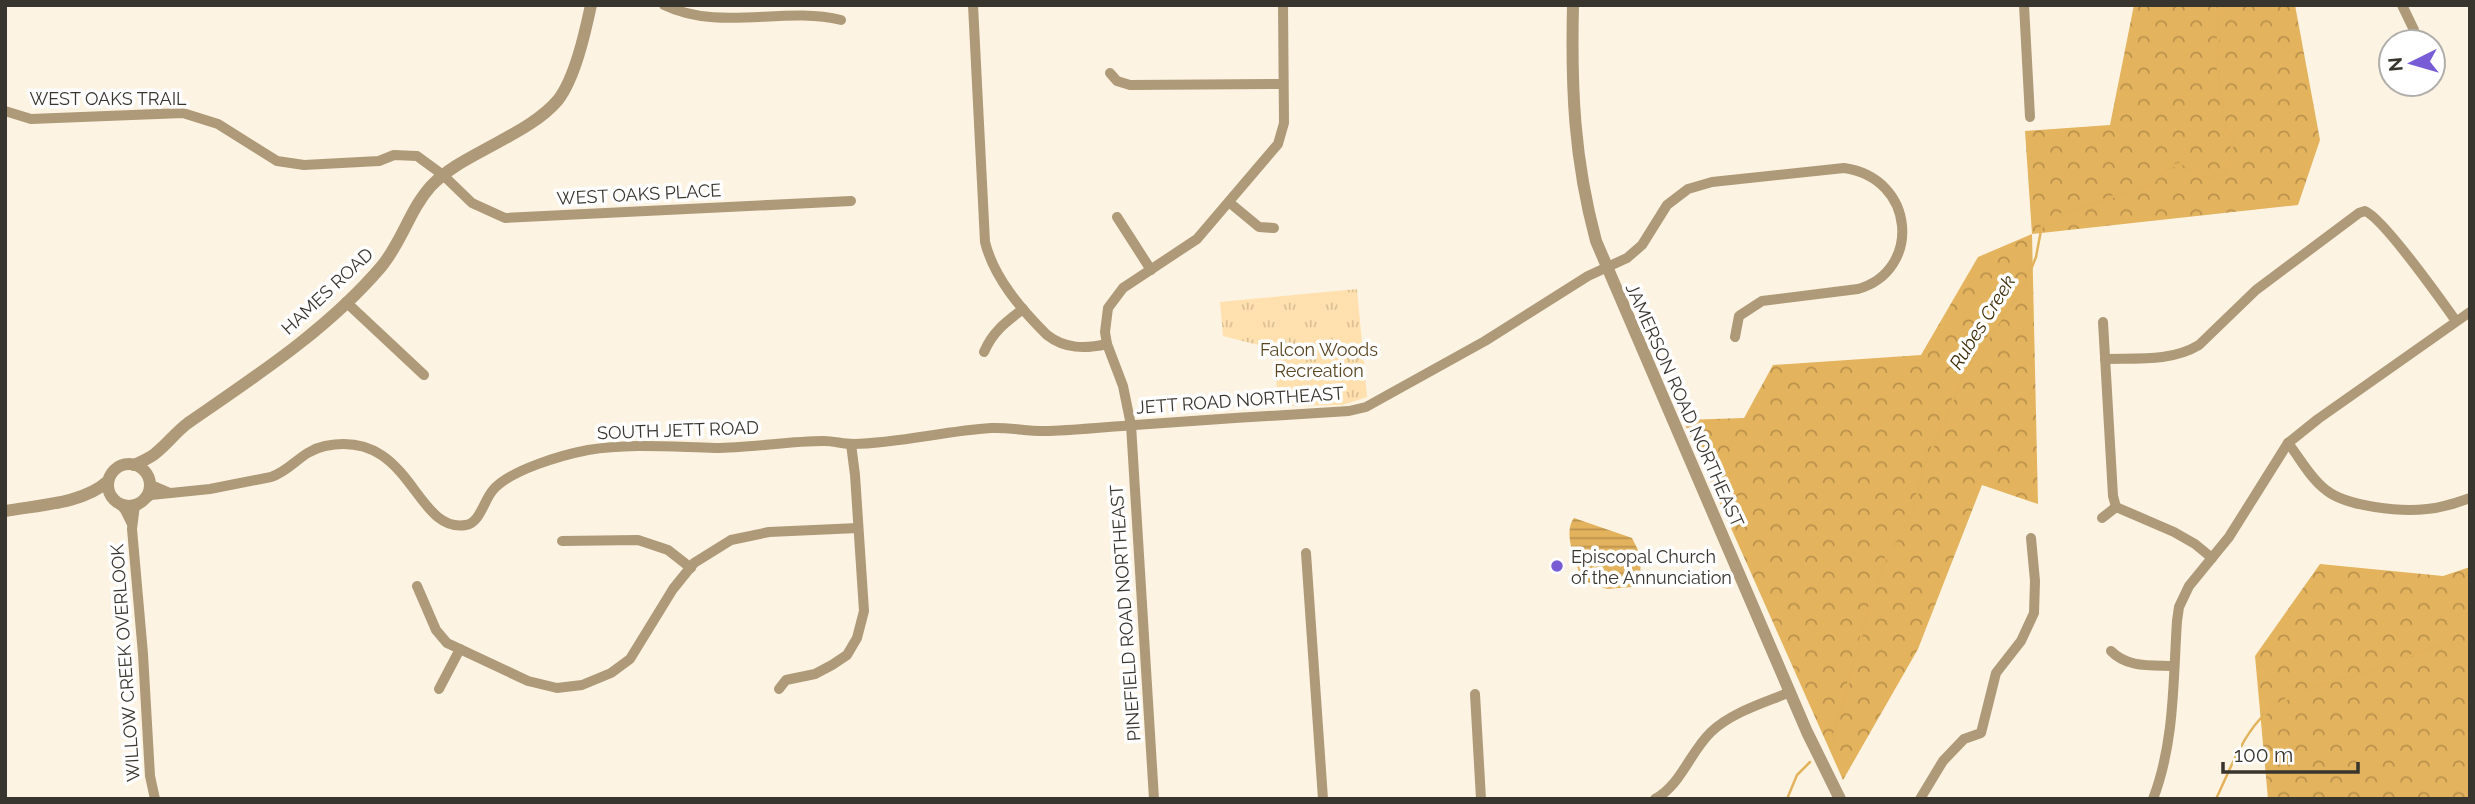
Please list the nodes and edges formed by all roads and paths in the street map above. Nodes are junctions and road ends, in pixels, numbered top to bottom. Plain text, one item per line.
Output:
1 (591, 5) edge
2 (664, 5) edge
3 (973, 5) edge
4 (1283, 5) edge
5 (1573, 5) edge
6 (2024, 5) edge
7 (2402, 5) edge
8 (841, 20) dead end
9 (2413, 28) edge
10 (1110, 73) dead end
11 (1283, 84) junction
12 (5, 111) edge
13 (2030, 117) dead end
14 (443, 174) junction
15 (851, 201) dead end
16 (1230, 202) junction
17 (1117, 217) dead end
18 (1275, 228) dead end
19 (1606, 268) junction
20 (1151, 270) junction
21 (346, 302) junction
22 (1023, 309) junction
23 (2470, 312) edge
24 (2102, 321) dead end
25 (2456, 321) junction
26 (1735, 337) dead end
27 (1107, 344) junction
28 (984, 352) dead end
29 (2105, 359) junction
30 (424, 375) dead end
31 (1131, 425) junction
32 (923, 436) joint
33 (2288, 443) junction
34 (851, 444) junction
35 (155, 454) junction
36 (134, 465) junction
37 (148, 480) junction
38 (108, 481) junction
39 (170, 493) junction
40 (76, 498) junction
41 (2470, 498) edge
42 (116, 501) junction
43 (140, 502) junction
44 (2116, 508) junction
45 (5, 511) edge
46 (2102, 518) dead end
47 (132, 524) junction
48 (858, 528) junction
49 (2031, 538) dead end
50 (562, 541) dead end
51 (1306, 554) dead end
52 (2212, 558) junction
53 (691, 568) junction
54 (417, 586) dead end
55 (460, 649) junction
56 (2111, 651) dead end
57 (2174, 666) junction
58 (439, 689) dead end
59 (779, 689) dead end
60 (1790, 692) junction
61 (1475, 694) dead end
62 (155, 799) edge
63 (1154, 799) edge
64 (1323, 799) edge
65 (1481, 799) edge
66 (1655, 799) edge
67 (1840, 799) edge
68 (1920, 799) edge
69 (2153, 799) edge

1 - 14 street, HAMES ROAD
2 - 8 street
3 - 22 street
4 - 11 street
5 - 19 street, JAMERSON ROAD NORTHEAST
6 - 13 street
7 - 9 street
10 - 11 street
11 - 16 street
12 - 14 street, WEST OAKS TRAIL
14 - 15 street, WEST OAKS PLACE
14 - 21 street, HAMES ROAD
16 - 18 street
16 - 20 street
17 - 20 street
19 - 26 street, JETT ROAD NORTHEAST
19 - 31 street, JETT ROAD NORTHEAST
19 - 60 street, JAMERSON ROAD NORTHEAST
20 - 27 street
21 - 30 street
21 - 35 street, HAMES ROAD
22 - 27 street
22 - 28 street
23 - 25 street
24 - 29 street
25 - 29 street
25 - 33 street
27 - 31 street, PINEFIELD ROAD NORTHEAST
29 - 44 street
31 - 32 street, JETT ROAD NORTHEAST
31 - 63 street, PINEFIELD ROAD NORTHEAST
32 - 34 street, SOUTH JETT ROAD
33 - 41 street
33 - 52 street
34 - 39 street, SOUTH JETT ROAD
34 - 48 street
35 - 36 street, HAMES ROAD
35 - 37 street, HAMES ROAD
36 - 37 street
36 - 38 street
37 - 39 street, SOUTH JETT ROAD
37 - 43 street
38 - 40 street
38 - 42 street
39 - 43 street, SOUTH JETT ROAD
40 - 42 street
40 - 45 street
42 - 43 street
42 - 47 street, WILLOW CREEK OVERLOOK
43 - 47 street, WILLOW CREEK OVERLOOK
44 - 46 street
44 - 52 street
47 - 62 street, WILLOW CREEK OVERLOOK
48 - 53 street
48 - 59 street
49 - 68 street
50 - 53 street
51 - 64 street
52 - 57 street
53 - 55 street
54 - 55 street
55 - 58 street
56 - 57 street
57 - 69 street
60 - 66 street
60 - 67 street, JAMERSON ROAD NORTHEAST
61 - 65 street

